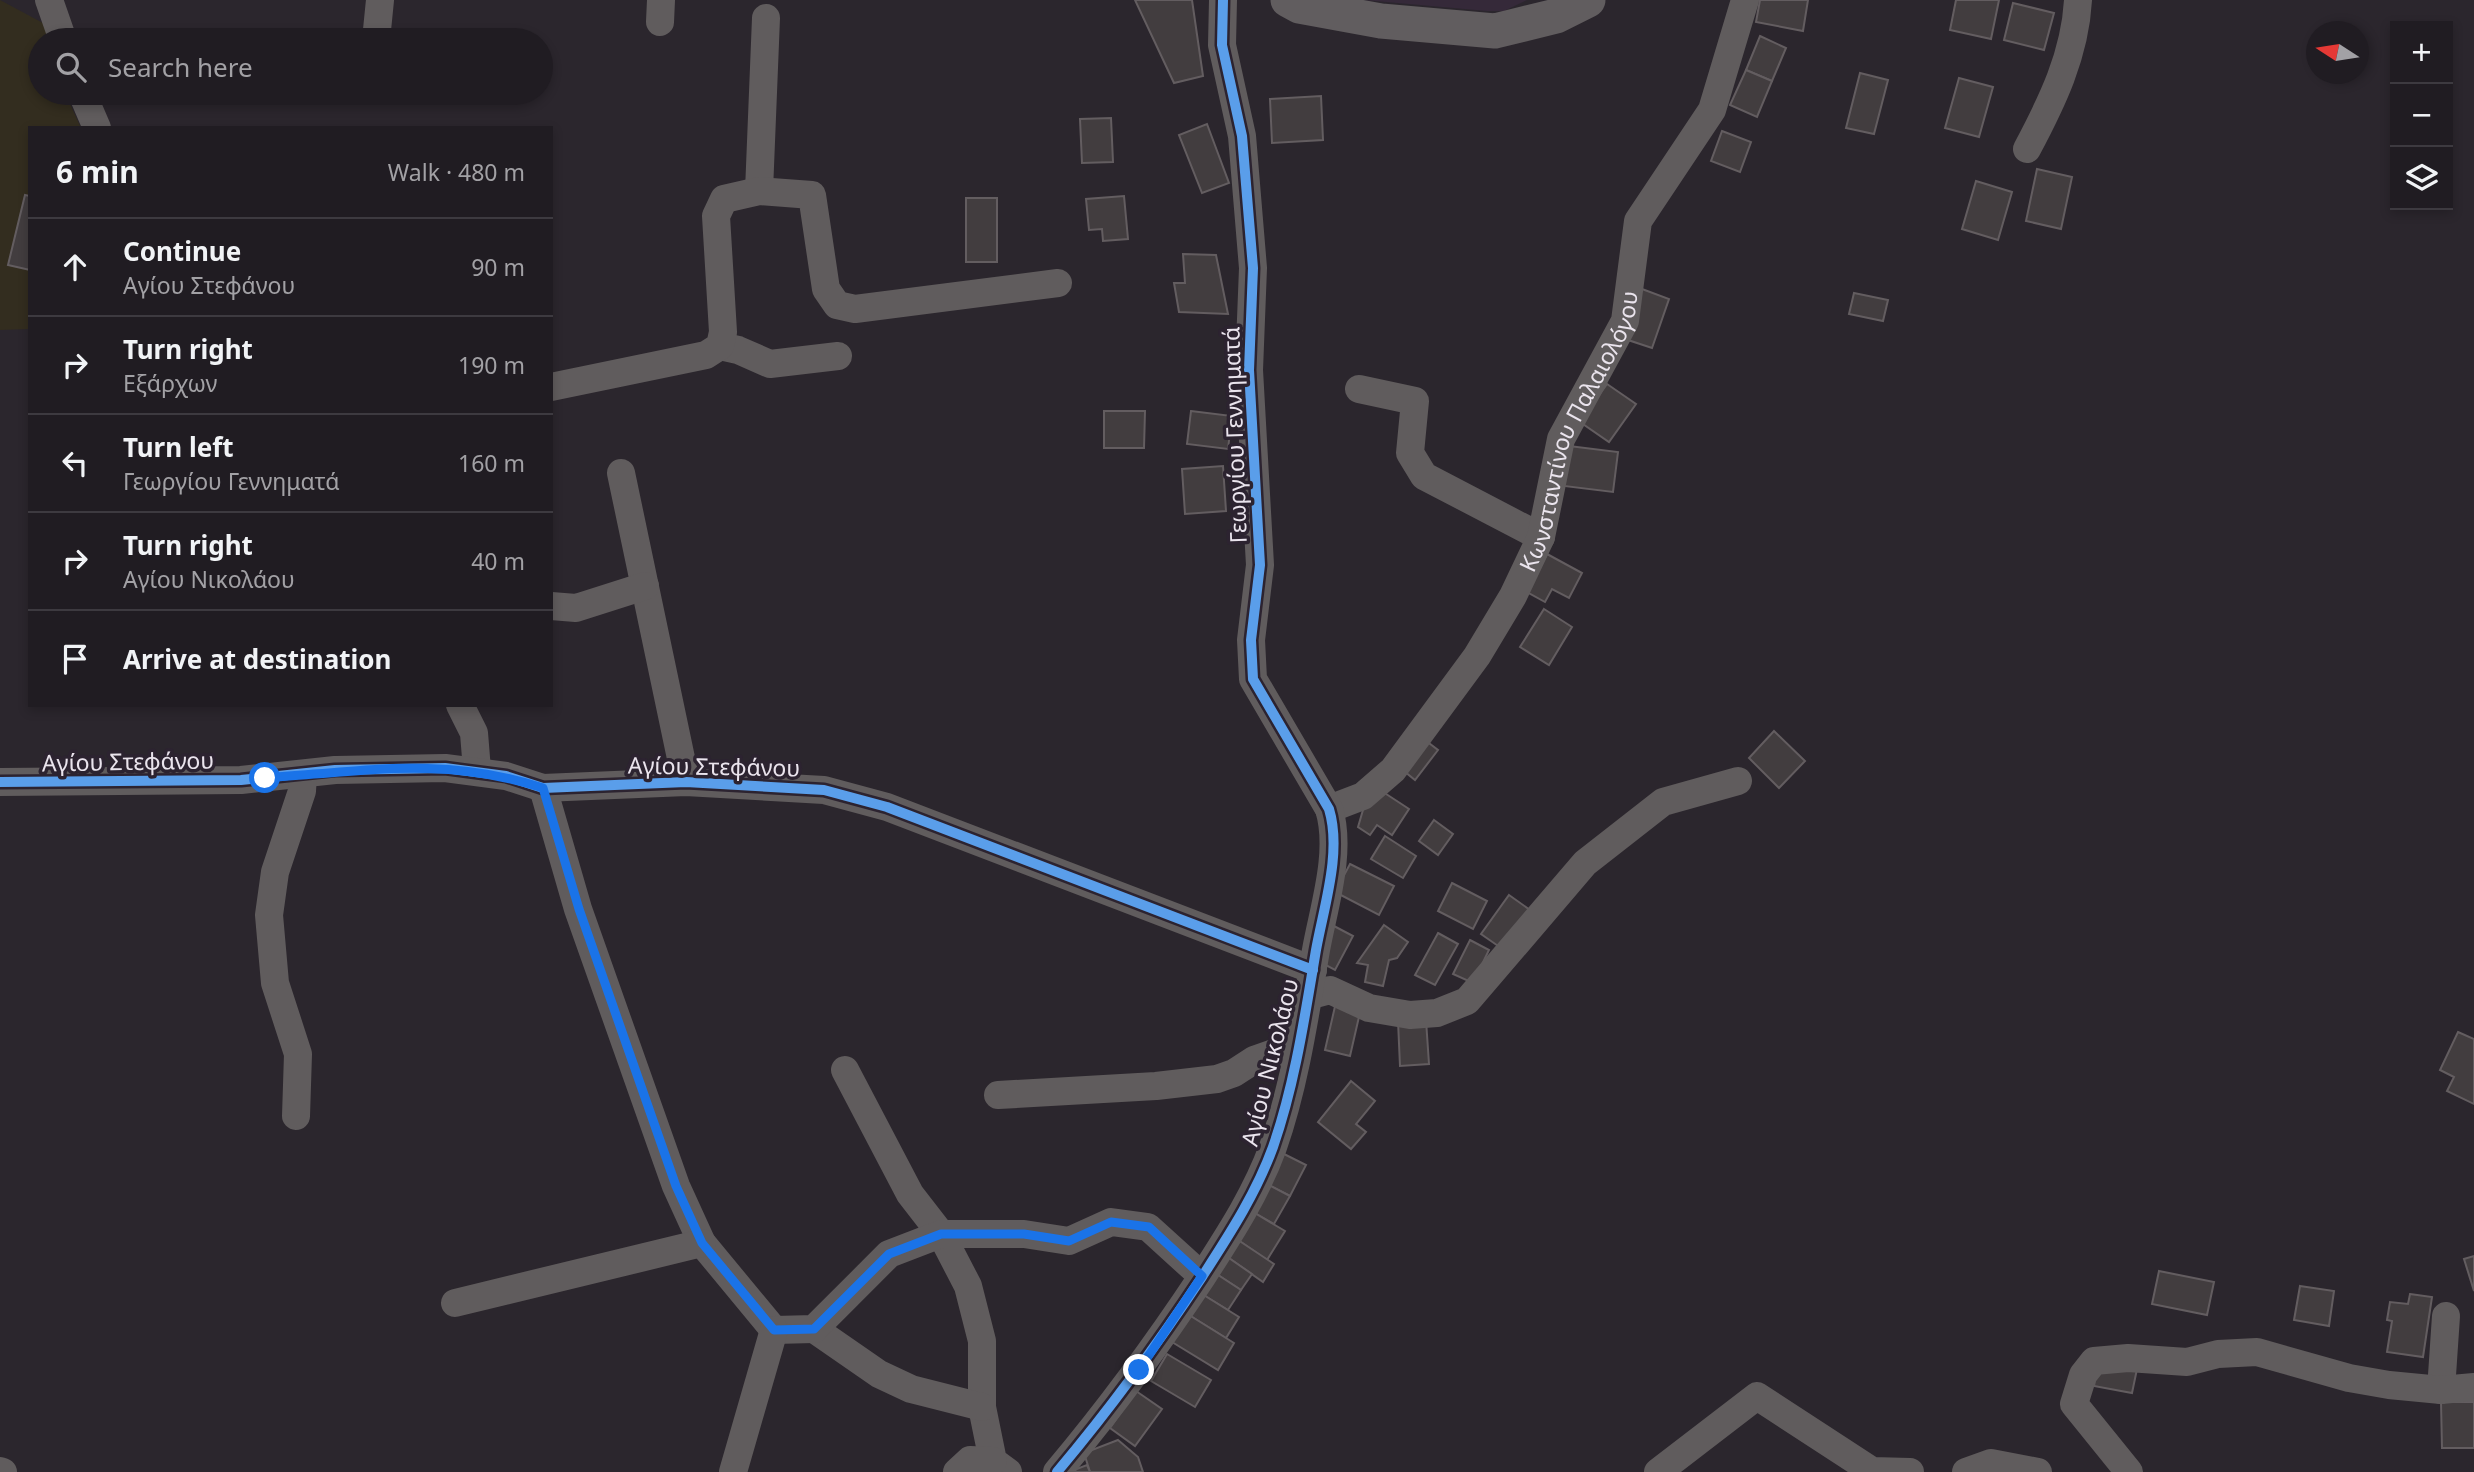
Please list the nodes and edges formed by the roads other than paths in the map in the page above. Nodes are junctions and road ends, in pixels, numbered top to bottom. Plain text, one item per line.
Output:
1 (49, 0) edge
2 (380, 0) edge
3 (1223, 0) edge
4 (1288, 0) edge
5 (1588, 0) edge
6 (1745, 0) edge
7 (2078, 0) edge
8 (1558, 8) edge
9 (766, 18) dead end
10 (59, 28) edge
11 (377, 28) edge
12 (87, 105) edge
13 (96, 126) edge
14 (2026, 149) dead end
15 (759, 191) junction
16 (1058, 283) dead end
17 (720, 346) junction
18 (838, 356) dead end
19 (553, 387) edge
20 (1359, 389) dead end
21 (621, 473) dead end
22 (1541, 537) junction
23 (645, 586) junction
24 (553, 606) edge
25 (461, 707) edge
26 (477, 770) junction
27 (303, 775) junction
28 (1738, 781) dead end
29 (0, 782) edge
30 (686, 782) junction
31 (543, 788) junction
32 (1329, 809) junction
33 (1311, 983) junction
34 (1298, 1044) junction
35 (845, 1070) dead end
36 (998, 1095) dead end
37 (296, 1116) dead end
38 (941, 1234) junction
39 (702, 1243) junction
40 (1202, 1276) junction
41 (455, 1303) dead end
42 (2446, 1316) dead end
43 (814, 1329) junction
44 (774, 1330) junction
45 (2474, 1387) edge
46 (2441, 1390) junction
47 (982, 1407) junction
48 (1000, 1466) edge
49 (733, 1472) edge
50 (957, 1472) edge
51 (1056, 1472) edge
52 (1658, 1472) edge
53 (1910, 1472) edge
54 (1965, 1472) edge
55 (2038, 1472) edge
56 (2129, 1472) edge

1 - 10 street
2 - 11 street
3 - 32 street, Γεωργίου Γεννηματά
4 - 8 main road
5 - 8 main road
6 - 22 street, Κωνσταντίνου Παλαιολόγου
7 - 14 street
9 - 15 street
12 - 13 street
15 - 16 street
15 - 17 street
17 - 18 street
17 - 19 street
20 - 22 street
21 - 23 street
22 - 32 street, Κωνσταντίνου Παλαιολόγου
23 - 24 street
23 - 30 street
25 - 26 street
26 - 27 street, Αγίου Στεφάνου
26 - 31 street, Αγίου Στεφάνου
27 - 29 street, Αγίου Στεφάνου
27 - 37 street
28 - 33 street
30 - 31 street, Αγίου Στεφάνου
30 - 33 street, Αγίου Στεφάνου
31 - 39 street
32 - 33 street, Αγίου Νικολάου
33 - 34 street, Αγίου Νικολάου
34 - 36 street
34 - 40 street, Αγίου Νικολάου
35 - 38 street
38 - 40 street
38 - 43 street
38 - 47 street
39 - 41 street
39 - 44 street
40 - 51 street, Αγίου Νικολάου
42 - 46 street
43 - 44 street
43 - 47 street
44 - 49 street
45 - 46 street
46 - 56 street
47 - 48 street
48 - 50 street
52 - 53 street
54 - 55 street

